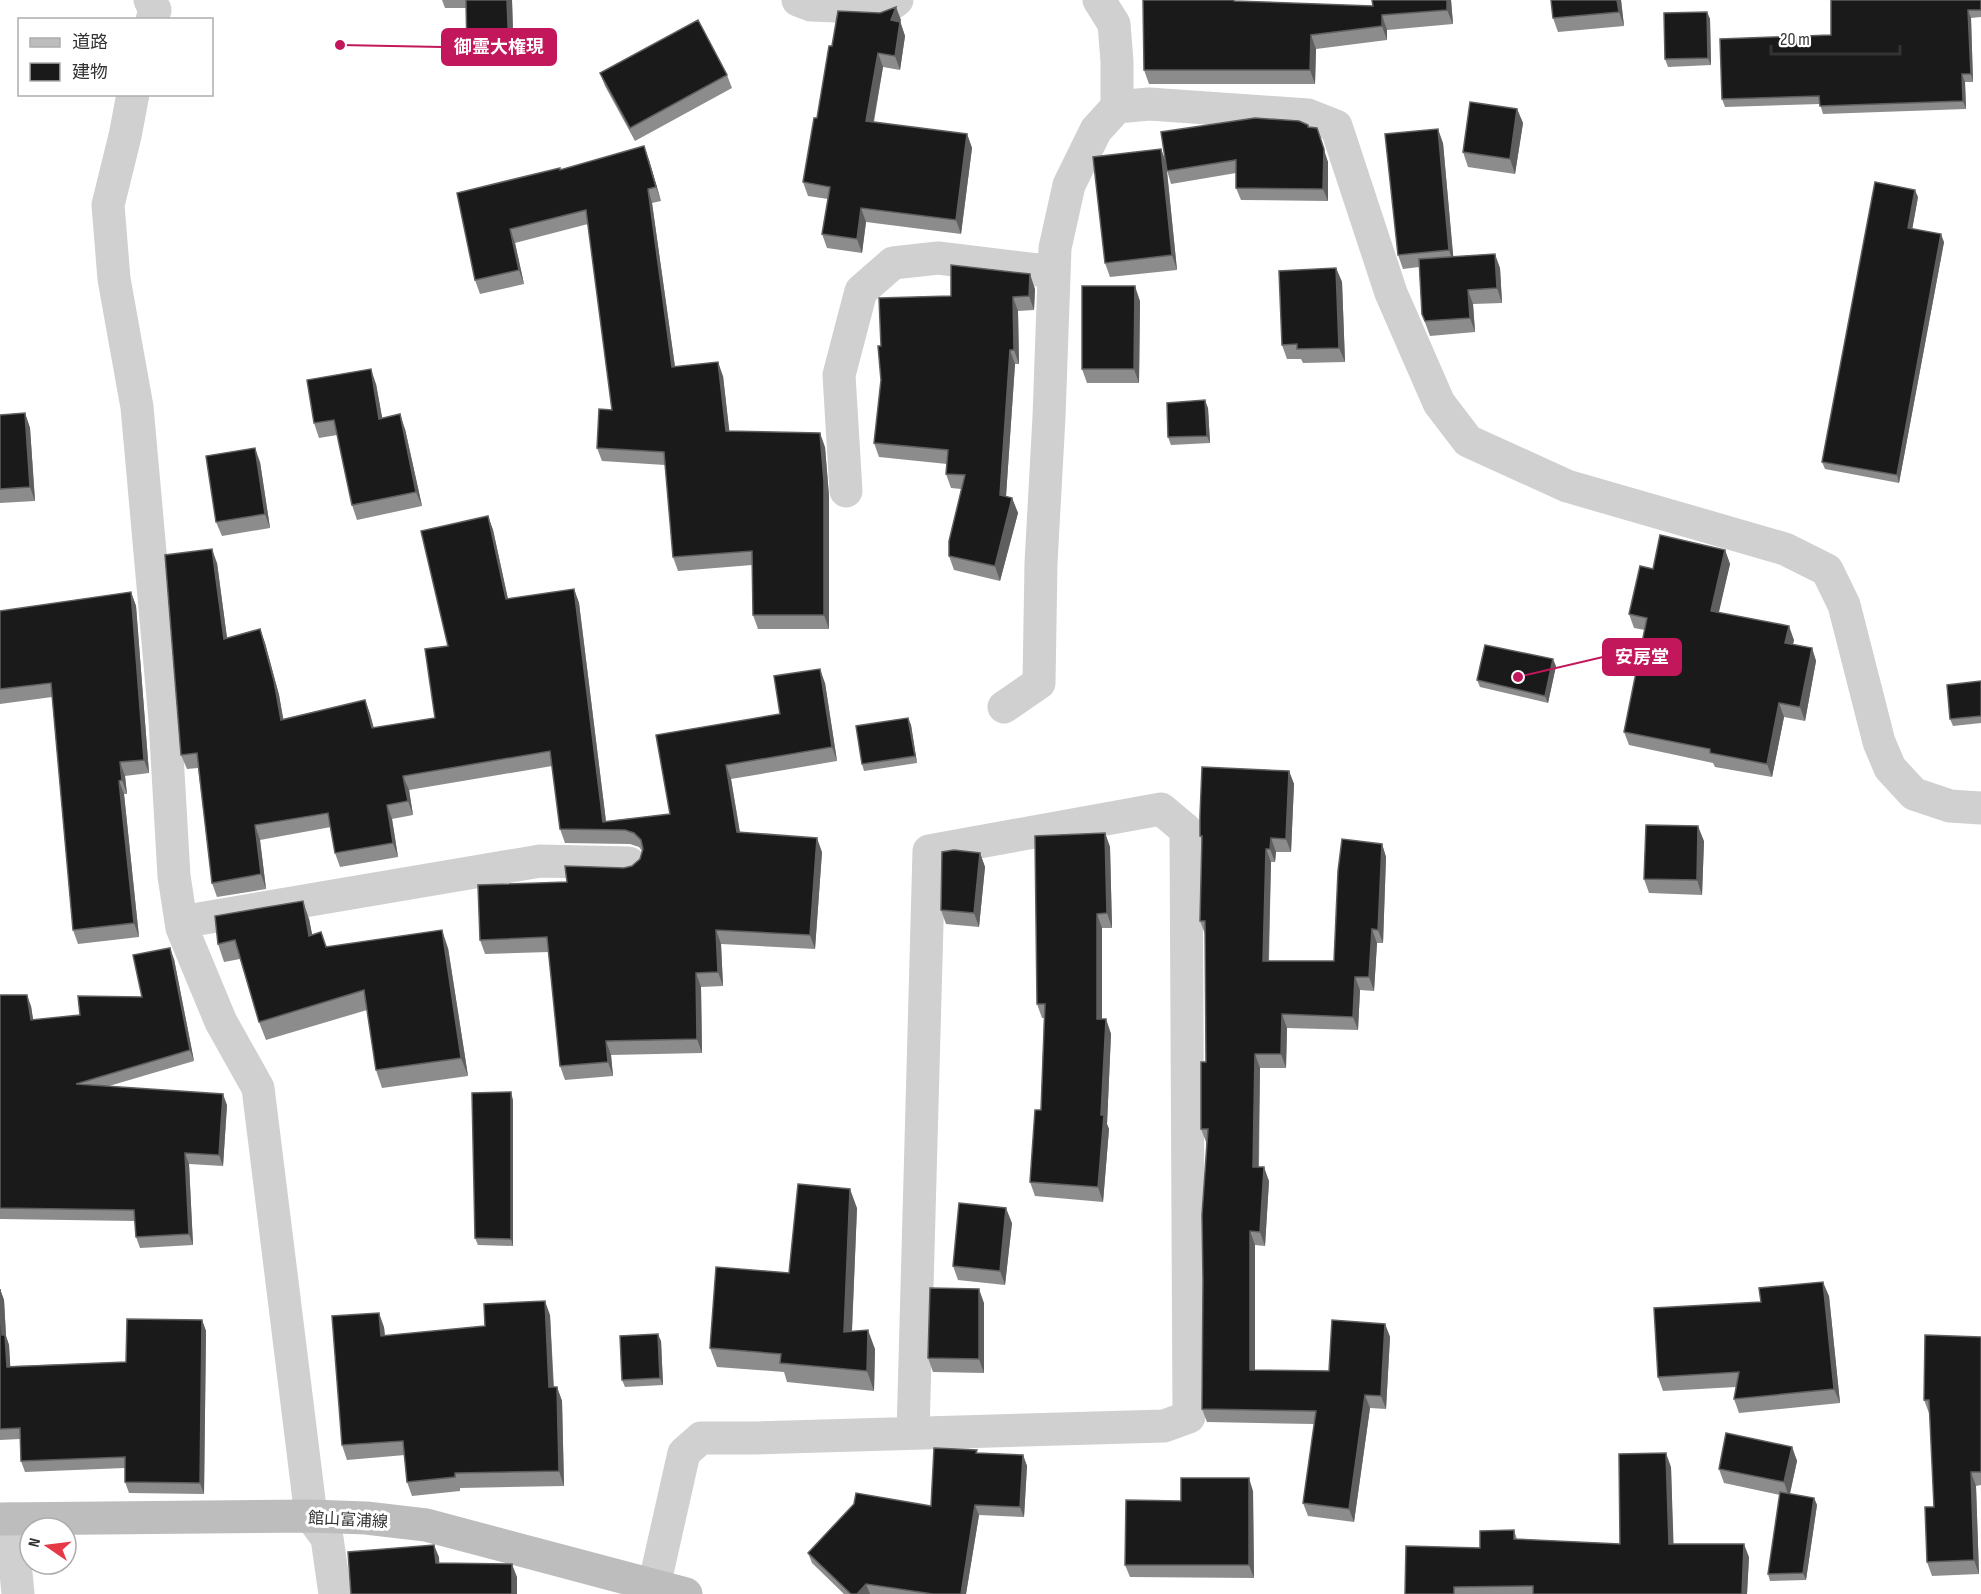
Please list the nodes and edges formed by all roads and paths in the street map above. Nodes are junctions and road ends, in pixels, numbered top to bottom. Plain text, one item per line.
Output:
1 (150, 0) edge
2 (798, 0) edge
3 (897, 0) edge
4 (1098, 0) edge
5 (153, 18) edge
6 (133, 96) edge
7 (1117, 107) junction
8 (1054, 272) junction
9 (846, 491) dead end
10 (1005, 707) dead end
11 (1981, 808) edge
12 (629, 863) dead end
13 (182, 922) junction
14 (913, 1433) junction
15 (310, 1516) junction
16 (6, 1519) edge
17 (654, 1586) junction
18 (18, 1594) edge
19 (335, 1594) edge
20 (686, 1594) edge

1 - 5 street
2 - 3 street
4 - 7 street
6 - 13 street
7 - 8 street
7 - 11 street
8 - 9 street
8 - 10 street
12 - 13 street
13 - 15 street
14 - 14 street
14 - 17 street
15 - 16 main road, 館山富浦線
15 - 17 main road, 館山富浦線
15 - 19 street
16 - 18 street
17 - 20 main road, 館山富浦線

